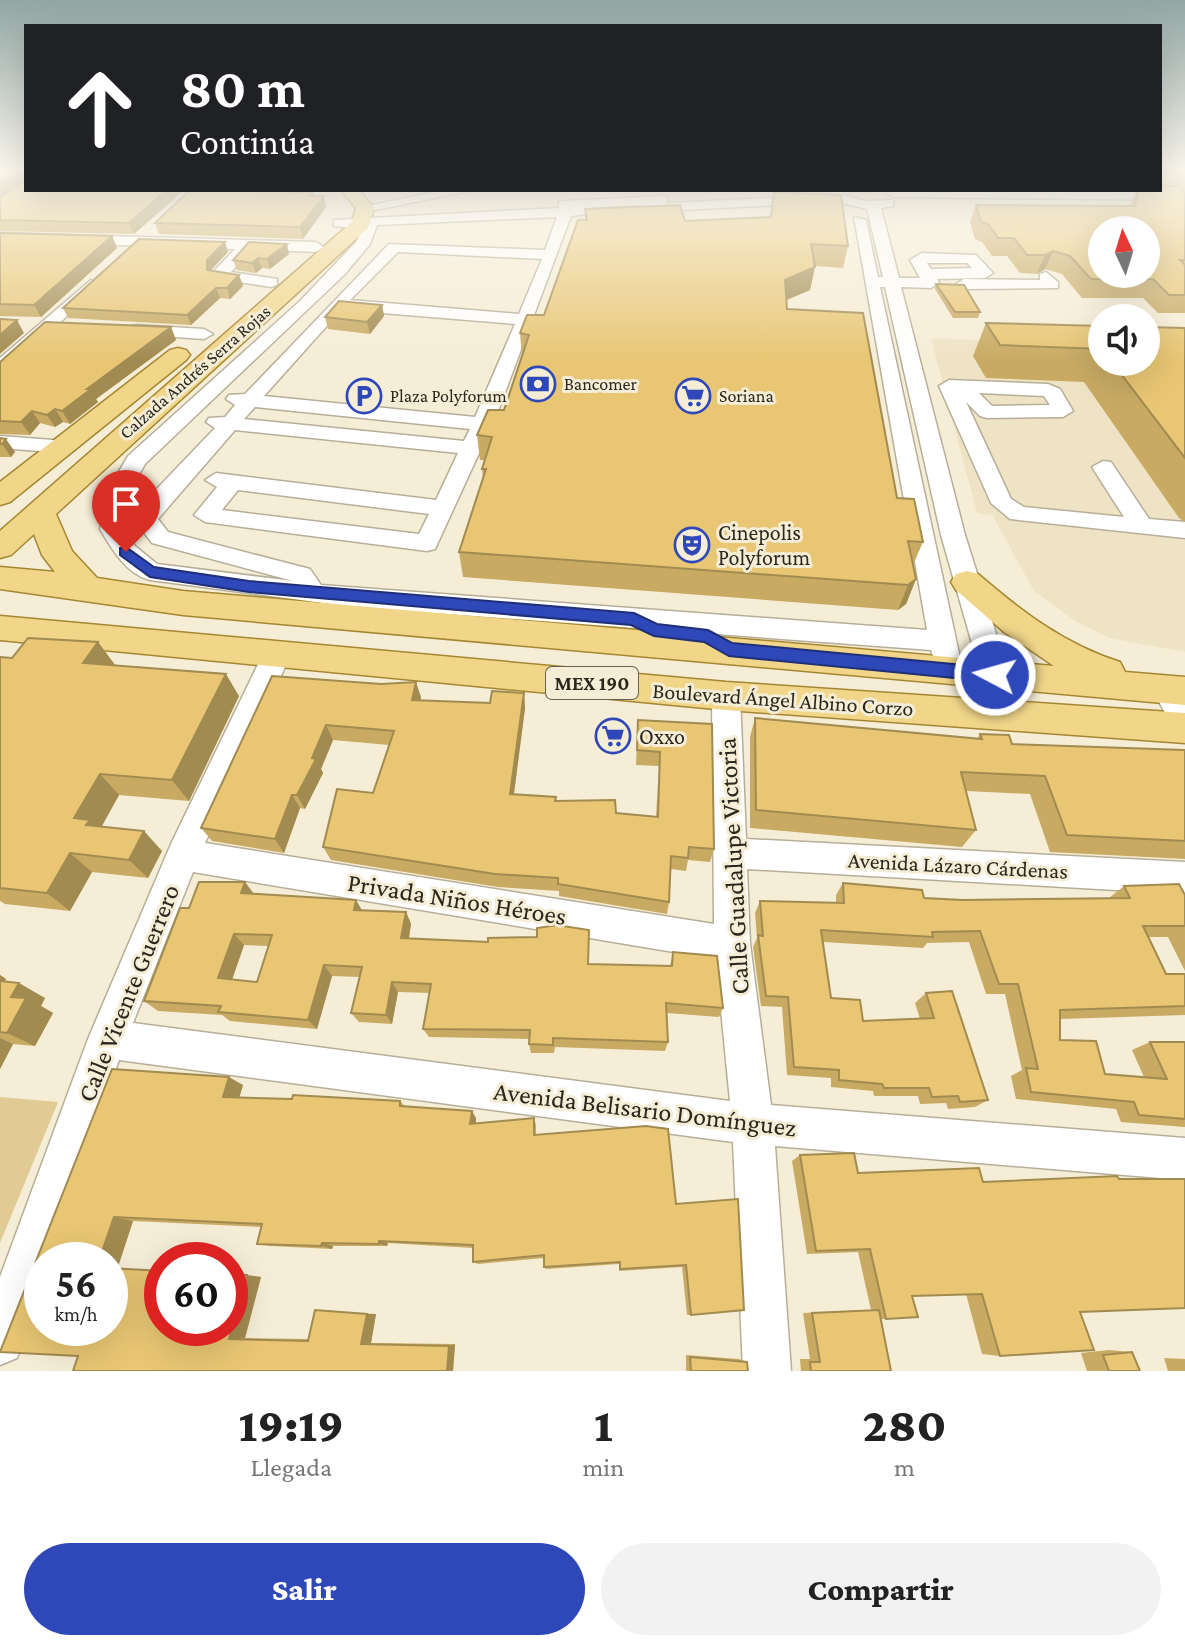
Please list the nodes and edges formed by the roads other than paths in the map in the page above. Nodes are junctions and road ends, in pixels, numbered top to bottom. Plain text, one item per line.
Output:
1 (149, 233) edge
2 (327, 233) edge
3 (329, 233) edge
4 (369, 233) edge
5 (502, 233) edge
6 (558, 233) edge
7 (867, 233) edge
8 (876, 233) edge
9 (0, 237) edge
10 (247, 245) junction
11 (316, 247) junction
12 (132, 248) junction
13 (491, 252) junction
14 (551, 255) junction
15 (103, 274) edge
16 (1046, 277) dead end
17 (871, 282) junction
18 (893, 282) junction
19 (326, 286) junction
20 (349, 289) junction
21 (267, 292) junction
22 (308, 302) junction
23 (335, 304) junction
24 (526, 312) junction
25 (15, 324) edge
26 (46, 325) junction
27 (77, 327) edge
28 (125, 330) edge
29 (204, 334) junction
30 (0, 368) edge
31 (889, 375) junction
32 (917, 381) junction
33 (204, 397) junction
34 (249, 400) junction
35 (229, 424) junction
36 (482, 424) junction
37 (170, 427) junction
38 (0, 442) edge
39 (66, 447) junction
40 (470, 448) junction
41 (1103, 467) dead end
42 (185, 476) junction
43 (233, 482) junction
44 (0, 496) edge
45 (46, 507) junction
46 (442, 508) junction
47 (1143, 528) junction
48 (1185, 530) edge
49 (0, 548) edge
50 (0, 578) edge
51 (967, 582) junction
52 (86, 587) junction
53 (307, 593) junction
54 (207, 605) junction
55 (634, 619) junction
56 (0, 628) edge
57 (729, 649) junction
58 (277, 654) junction
59 (945, 655) junction
60 (995, 675) junction
61 (1176, 690) edge
62 (726, 696) junction
63 (1185, 726) edge
64 (730, 853) junction
65 (183, 855) junction
66 (1185, 878) edge
67 (732, 944) junction
68 (107, 1039) junction
69 (753, 1124) junction
70 (1185, 1159) edge
71 (0, 1341) edge
72 (767, 1371) edge

1 - 12 street
2 - 21 main road, Calzada Andrés Serra Rojas
3 - 11 main road, Calzada Andrés Serra Rojas
4 - 19 street
5 - 13 street
6 - 14 street
7 - 17 street
8 - 18 street
9 - 12 street
10 - 11 street
10 - 12 street
10 - 21 street
11 - 21 main road, Calzada Andrés Serra Rojas
13 - 14 street
13 - 20 street
14 - 24 street
15 - 26 street
16 - 18 street
17 - 18 street
17 - 31 street
18 - 32 street
19 - 20 street
19 - 22 street
20 - 23 street
20 - 24 street
21 - 22 street
21 - 29 main road, Calzada Andrés Serra Rojas
21 - 45 main road, Calzada Andrés Serra Rojas
22 - 23 street
22 - 33 street
23 - 24 street
23 - 34 street
24 - 36 street
25 - 26 street
26 - 27 street
26 - 30 street
28 - 29 street
29 - 39 main road, Calzada Andrés Serra Rojas
31 - 32 street
31 - 59 street
32 - 47 street
32 - 51 street
33 - 34 street
33 - 37 street
34 - 35 street
34 - 36 street
35 - 37 street
35 - 40 street
35 - 42 street
36 - 40 street
37 - 45 main road
37 - 53 street
38 - 39 street
39 - 44 main road, Calzada Andrés Serra Rojas
40 - 46 street
41 - 47 street
42 - 43 street
42 - 53 street
43 - 46 street
43 - 46 street
45 - 49 main road, Calzada Andrés Serra Rojas
45 - 52 main road
47 - 48 street
50 - 52 main road, Boulevard Ángel Albino Corzo / MEX 190
51 - 60 street
51 - 61 main road
52 - 54 main road, Boulevard Ángel Albino Corzo / MEX 190
53 - 54 main road
53 - 55 street
54 - 57 main road, Boulevard Ángel Albino Corzo / MEX 190
55 - 57 main road
55 - 59 street
56 - 58 main road, Boulevard Ángel Albino Corzo / MEX 190
57 - 59 main road, Boulevard Ángel Albino Corzo / MEX 190
58 - 62 main road, Boulevard Ángel Albino Corzo / MEX 190
58 - 65 street, Calle Vicente Guerrero
59 - 60 main road, Boulevard Ángel Albino Corzo / MEX 190
60 - 61 main road, Boulevard Ángel Albino Corzo / MEX 190
61 - 63 street
62 - 63 main road, Boulevard Ángel Albino Corzo / MEX 190
62 - 64 street, Calle Guadalupe Victoria
64 - 66 street, Avenida Lázaro Cárdenas
64 - 67 street, Calle Guadalupe Victoria
65 - 67 street, Privada Niños Héroes
65 - 68 street, Calle Vicente Guerrero
67 - 69 street, Calle Guadalupe Victoria
68 - 69 street, Avenida Belisario Domínguez
68 - 71 street, Calle Vicente Guerrero
69 - 70 street, Avenida Belisario Domínguez
69 - 72 street, Calle Guadalupe Victoria

